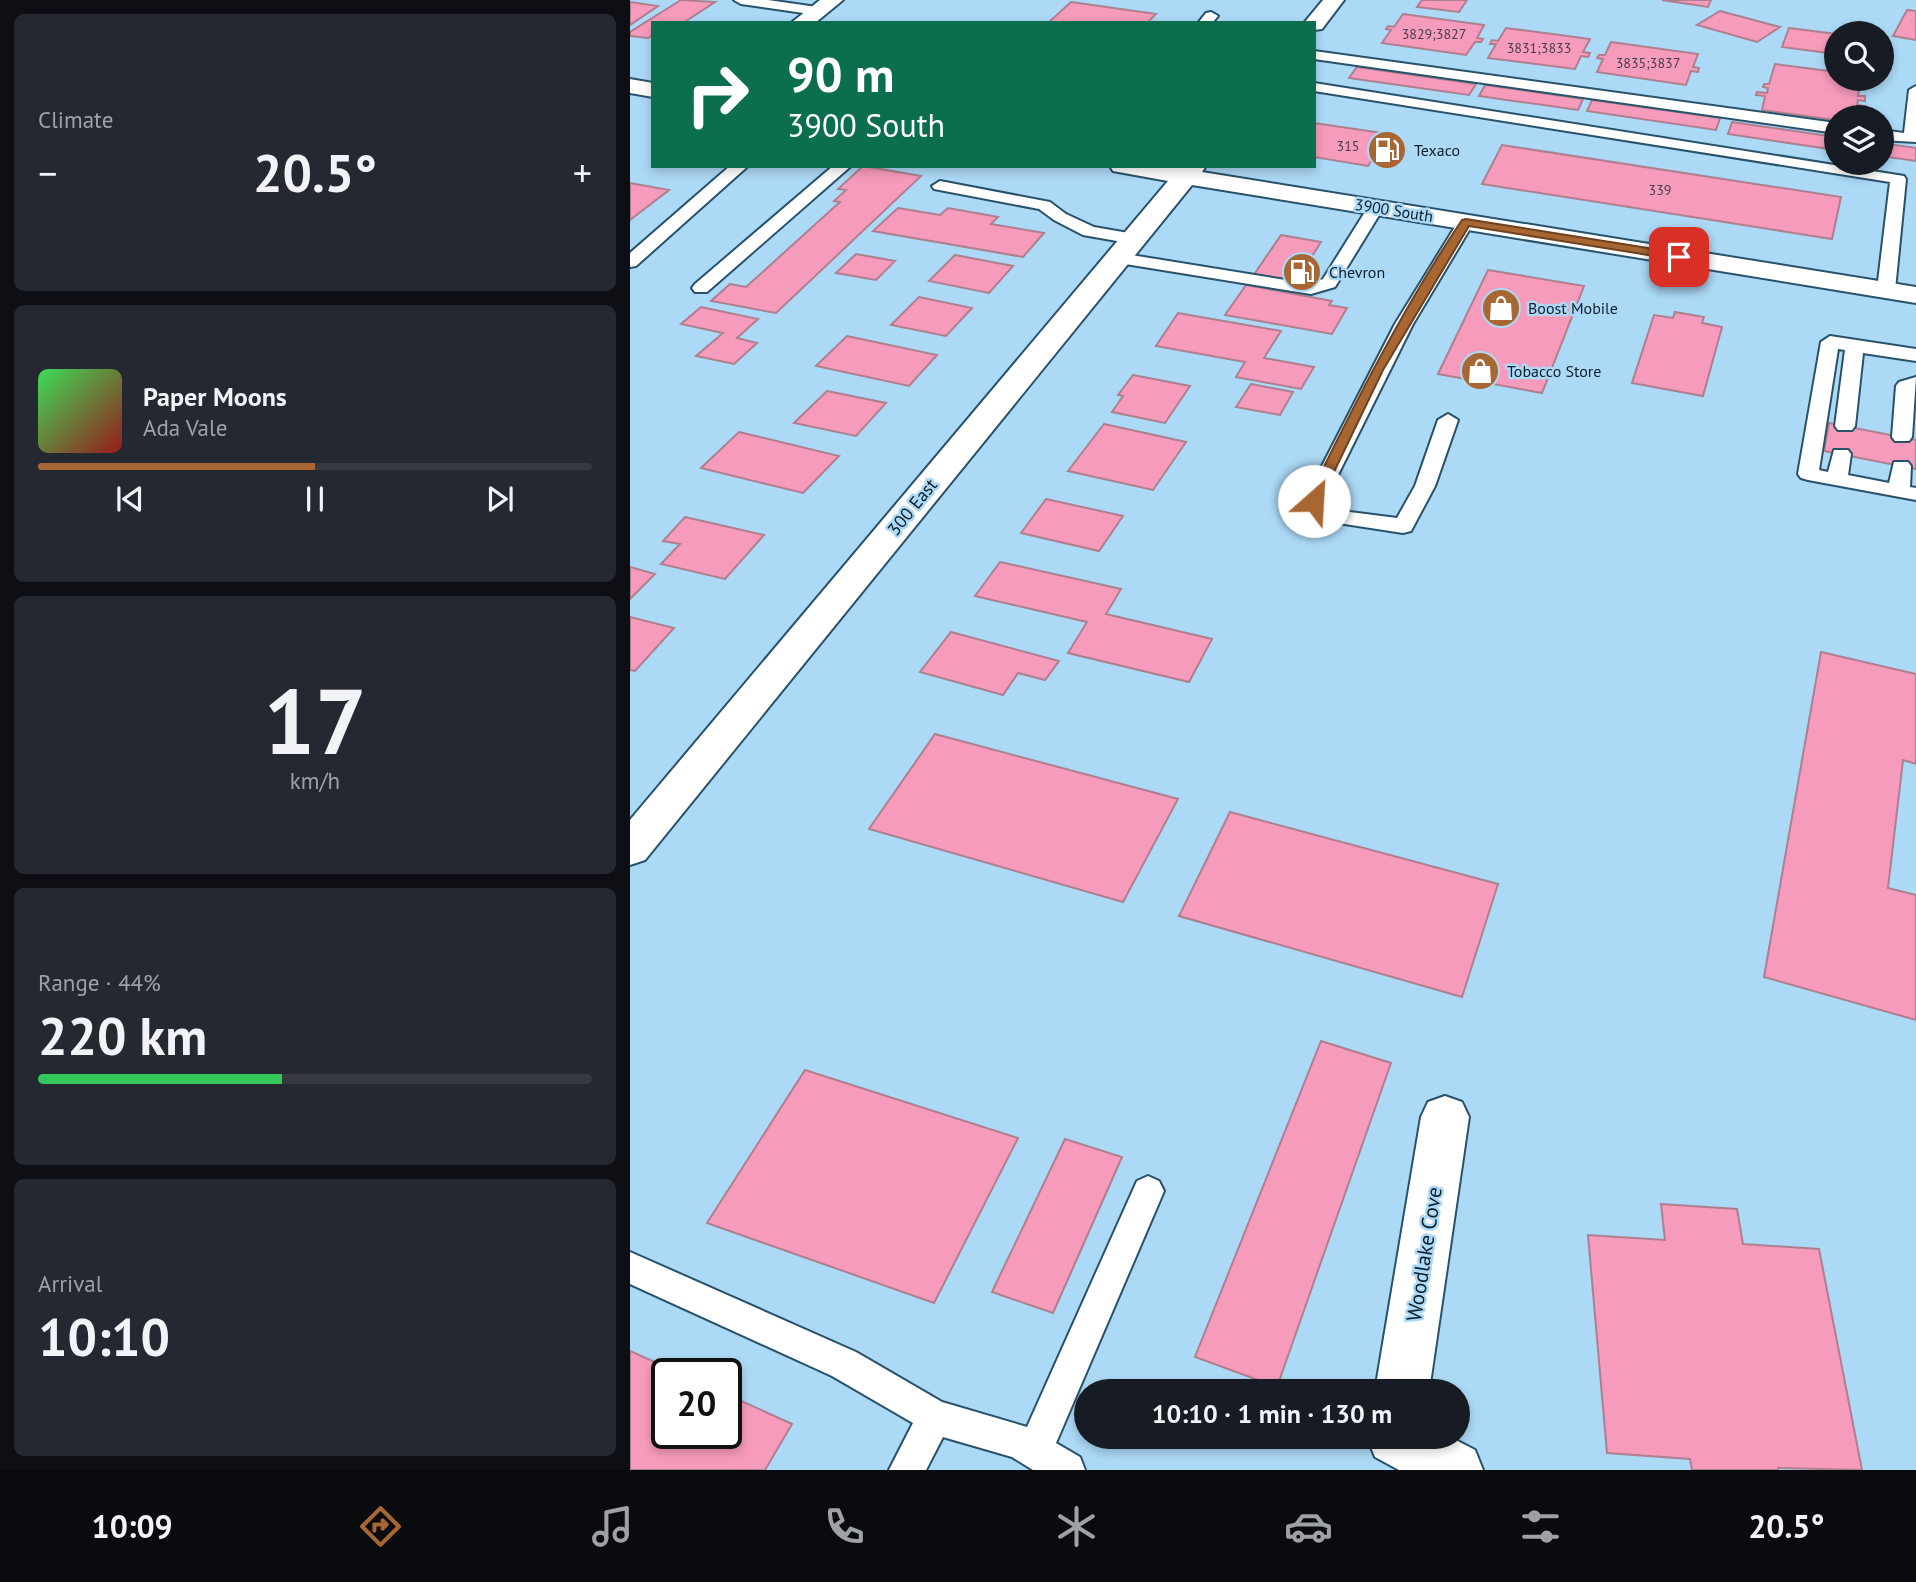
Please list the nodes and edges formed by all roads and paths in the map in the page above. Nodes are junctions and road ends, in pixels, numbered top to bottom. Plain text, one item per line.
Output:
1 (741, 0) edge
2 (1334, 0) edge
3 (817, 11) edge
4 (1316, 22) edge
5 (1316, 55) edge
6 (630, 86) edge
7 (1316, 87) edge
8 (651, 90) edge
9 (1916, 90) edge
10 (1824, 126) edge
11 (1894, 137) edge
12 (738, 168) edge
13 (841, 168) edge
14 (1145, 168) edge
15 (1190, 172) edge
16 (940, 186) dead end
17 (1376, 207) junction
18 (1466, 222) junction
19 (1126, 248) junction
20 (630, 261) edge
21 (701, 288) dead end
22 (1886, 290) junction
23 (1916, 295) edge
24 (1856, 346) junction
25 (1916, 355) edge
26 (1916, 383) edge
27 (1448, 420) dead end
28 (1845, 426) dead end
29 (1902, 437) dead end
30 (1841, 454) dead end
31 (1901, 466) dead end
32 (1838, 479) junction
33 (1907, 493) edge
34 (630, 849) edge
35 (1445, 1117) dead end
36 (1148, 1191) dead end
37 (630, 1268) edge
38 (1404, 1379) edge
39 (935, 1417) junction
40 (1417, 1449) edge
41 (1034, 1452) junction
42 (907, 1470) edge
43 (1067, 1470) edge
44 (1455, 1470) edge

1 - 3 lane
2 - 4 street
5 - 10 lane
6 - 8 street
7 - 22 lane
9 - 11 lane
12 - 20 lane
13 - 21 lane
14 - 15 street, 3900 South
15 - 17 street, 3900 South
15 - 19 street, 300 East
16 - 19 lane
17 - 18 street, 3900 South
17 - 19 lane
18 - 22 street, 3900 South
18 - 27 lane
19 - 34 street, 300 East
22 - 23 street, 3900 South
24 - 25 lane
24 - 28 lane
24 - 32 lane
26 - 29 lane
30 - 32 lane
31 - 33 lane
32 - 33 lane
35 - 38 street, Woodlake Cove
36 - 41 lane
37 - 39 lane
39 - 41 lane
39 - 42 lane
40 - 44 street
41 - 43 lane

